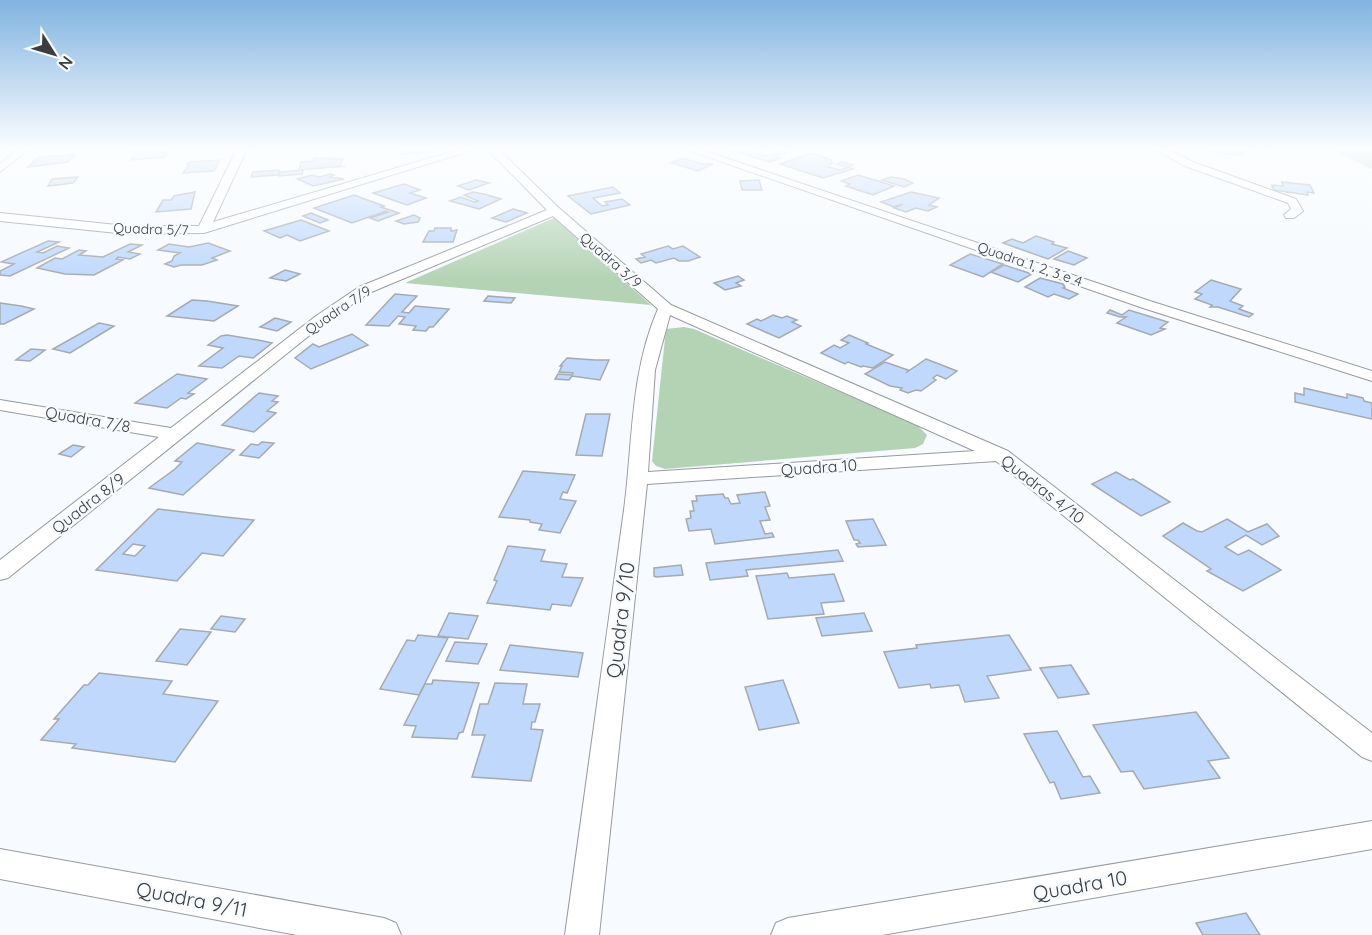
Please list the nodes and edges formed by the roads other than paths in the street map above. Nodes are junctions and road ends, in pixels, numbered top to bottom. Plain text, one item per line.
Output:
1 (221, 193) edge
2 (325, 193) edge
3 (536, 193) edge
4 (818, 193) edge
5 (1268, 193) edge
6 (555, 211) junction
7 (1290, 216) dead end
8 (0, 217) edge
9 (204, 229) junction
10 (666, 308) junction
11 (1372, 376) edge
12 (0, 405) edge
13 (177, 434) junction
14 (1001, 455) junction
15 (638, 479) junction
16 (0, 572) edge
17 (1372, 749) edge
18 (1372, 835) edge
19 (0, 864) edge
20 (384, 935) edge
21 (582, 935) edge
22 (788, 935) edge

1 - 9 street
2 - 9 street, Quadra 5/7
3 - 6 street, Quadra 3/9
4 - 11 street, Quadra 1, 2, 3 e 4
5 - 7 street
6 - 10 street, Quadra 3/9
6 - 13 street, Quadra 7/9
8 - 9 street, Quadra 5/7
10 - 14 street, Quadras 4/10
10 - 15 street, Quadra 9/10
12 - 13 street, Quadra 7/8
13 - 16 street, Quadra 8/9
14 - 15 street, Quadra 10
14 - 17 street, Quadras 4/10
15 - 21 street, Quadra 9/10
18 - 22 street, Quadra 10
19 - 20 street, Quadra 9/11

